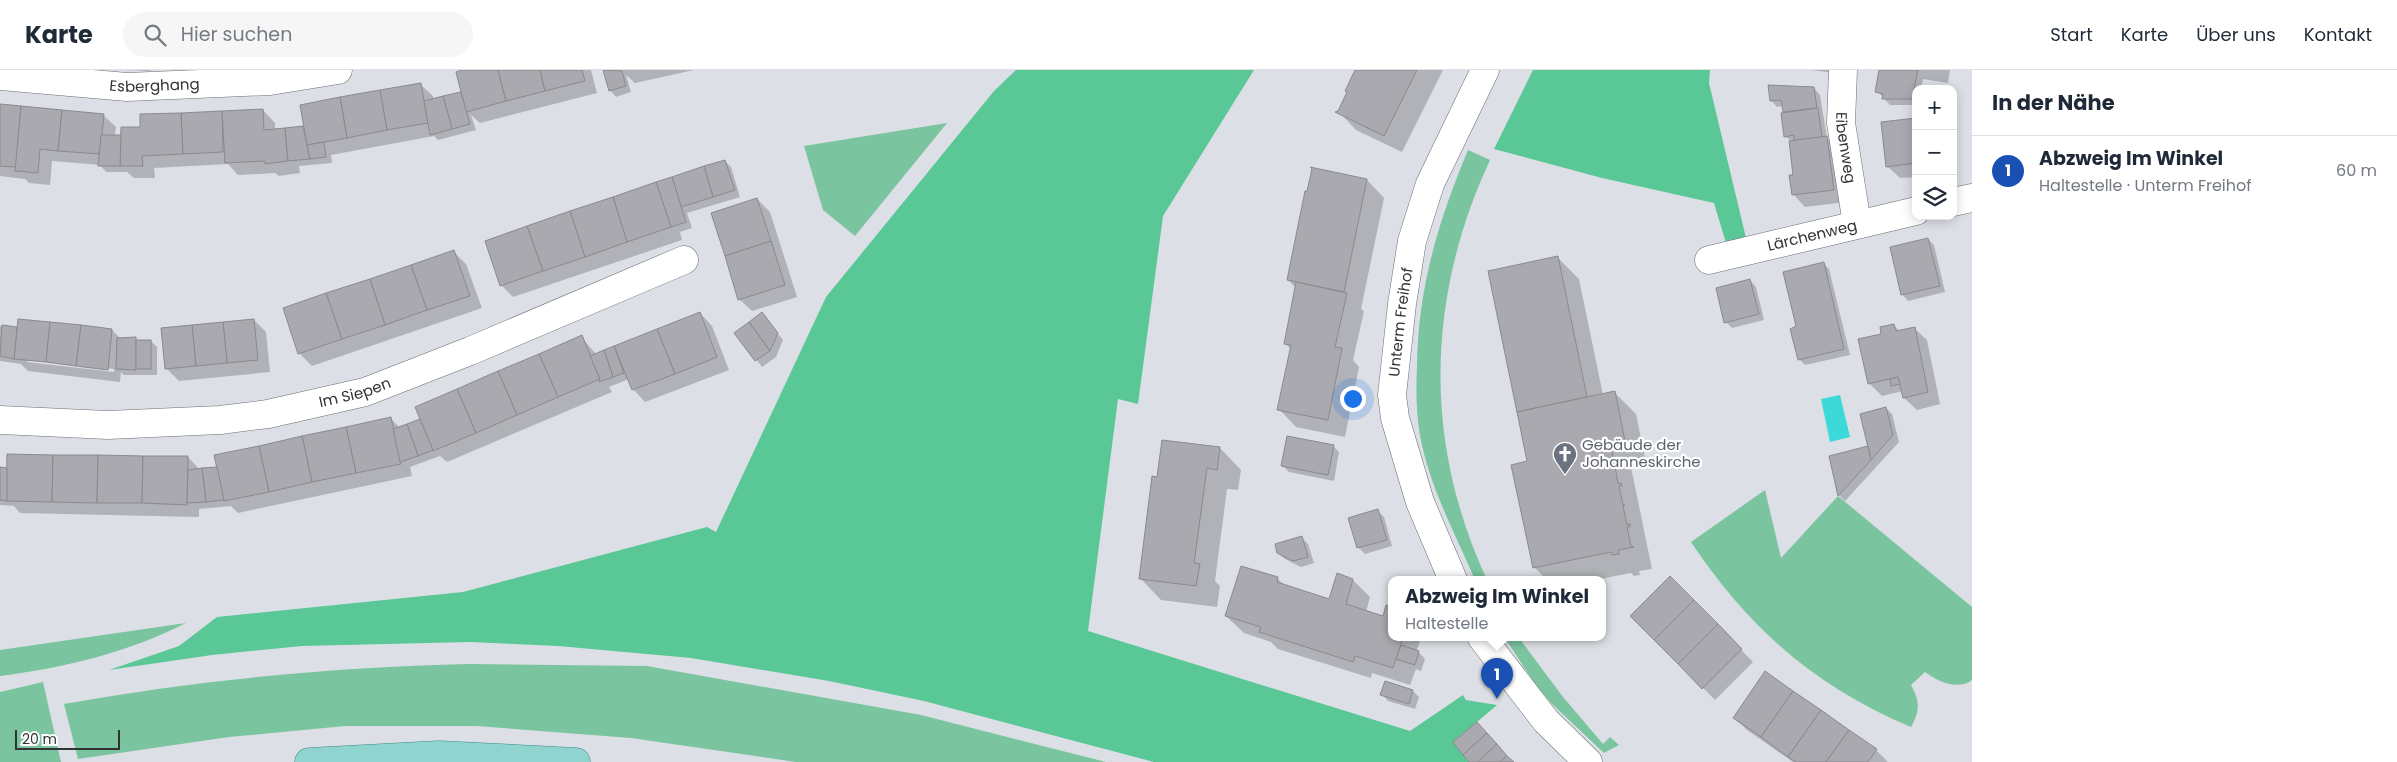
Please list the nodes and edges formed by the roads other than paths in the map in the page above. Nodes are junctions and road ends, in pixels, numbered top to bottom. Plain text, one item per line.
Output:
1 (338, 70) edge
2 (1485, 70) edge
3 (1843, 70) edge
4 (0, 76) edge
5 (1972, 198) edge
6 (1957, 201) edge
7 (1912, 212) edge
8 (1857, 224) junction
9 (684, 260) dead end
10 (1709, 260) dead end
11 (0, 420) edge
12 (1451, 576) edge
13 (1484, 641) edge
14 (309, 762) edge
15 (576, 762) edge
16 (1588, 762) edge

1 - 4 street, Esberghang
2 - 12 street, Unterm Freihof
3 - 8 street, Eibenweg
5 - 6 street
7 - 8 street, Lärchenweg
8 - 10 street, Lärchenweg
9 - 11 street, Im Siepen
13 - 16 street
14 - 15 main road

